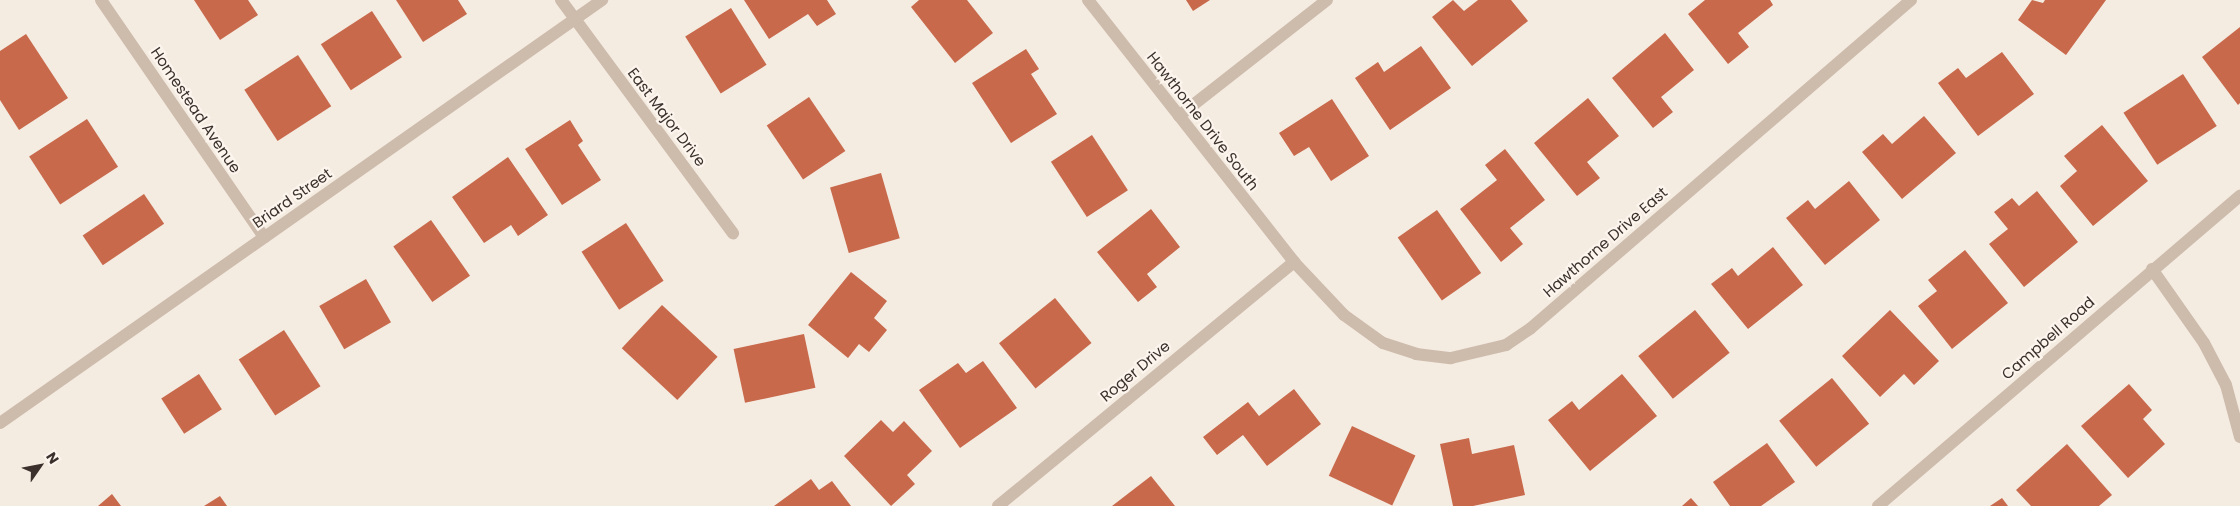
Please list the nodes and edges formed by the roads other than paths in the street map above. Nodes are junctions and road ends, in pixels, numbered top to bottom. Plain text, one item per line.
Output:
1 (101, 0) edge
2 (561, 0) edge
3 (602, 0) edge
4 (1088, 0) edge
5 (1327, 0) edge
6 (1911, 0) edge
7 (575, 20) junction
8 (1179, 116) junction
9 (2240, 196) edge
10 (733, 233) dead end
11 (264, 237) junction
12 (1294, 262) junction
13 (2152, 269) junction
14 (0, 423) edge
15 (2240, 437) edge
16 (1003, 505) edge
17 (1878, 506) edge

1 - 11 street, Homestead Avenue
2 - 7 street, East Major Drive
3 - 7 street, Briard Street
4 - 8 street, Hawthorne Drive South
5 - 8 street
6 - 12 street, Hawthorne Drive East
7 - 10 street, East Major Drive
7 - 11 street, Briard Street
8 - 12 street, Hawthorne Drive South
9 - 13 street, Campbell Road
11 - 14 street, Briard Street
12 - 16 street, Roger Drive
13 - 15 street
13 - 17 street, Campbell Road

